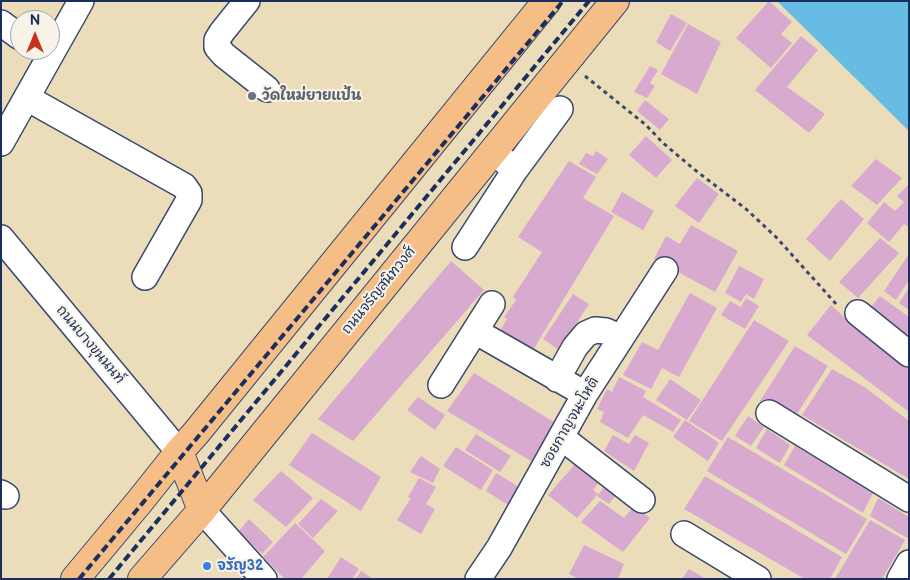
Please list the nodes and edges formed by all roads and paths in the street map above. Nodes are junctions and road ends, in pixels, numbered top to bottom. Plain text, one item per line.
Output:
1 (81, 1) edge
2 (247, 1) edge
3 (547, 1) edge
4 (615, 1) edge
5 (60, 31) edge
6 (42, 60) edge
7 (578, 70) dead end
8 (267, 89) dead end
9 (27, 98) junction
10 (560, 109) dead end
11 (1, 143) edge
12 (493, 151) junction
13 (515, 170) junction
14 (1, 238) edge
15 (465, 247) dead end
16 (665, 270) dead end
17 (145, 276) dead end
18 (492, 304) dead end
19 (851, 312) joint
20 (475, 331) junction
21 (621, 338) junction
22 (909, 354) edge
23 (557, 379) junction
24 (441, 385) dead end
25 (585, 394) junction
26 (769, 412) dead end
27 (561, 437) junction
28 (179, 452) junction
29 (909, 499) edge
30 (642, 500) dead end
31 (202, 510) junction
32 (684, 534) dead end
33 (909, 563) edge
34 (74, 579) edge
35 (142, 579) edge
36 (264, 579) edge
37 (478, 579) edge
38 (758, 579) edge
39 (900, 579) edge

1 - 5 street
2 - 8 street
3 - 28 main road
4 - 12 main road, ถนนจรัญสนิทวงศ์
6 - 9 street
7 - 19 path
9 - 11 street
9 - 17 street
10 - 13 street
12 - 13 street
12 - 31 main road, ถนนจรัญสนิทวงศ์
13 - 15 street
14 - 28 street, ถนนบางขุนนนท์
16 - 21 street, ซอยกาญจนะโหติ
18 - 20 street
19 - 22 street
20 - 23 street
20 - 24 street
21 - 23 street
21 - 25 street, ซอยกาญจนะโหติ
23 - 25 street
25 - 27 street, ซอยกาญจนะโหติ
26 - 29 street
27 - 30 street
27 - 37 street, ซอยกาญจนะโหติ
28 - 31 main road
28 - 34 main road
31 - 35 main road, ถนนจรัญสนิทวงศ์
31 - 36 street
32 - 38 street
33 - 39 street

